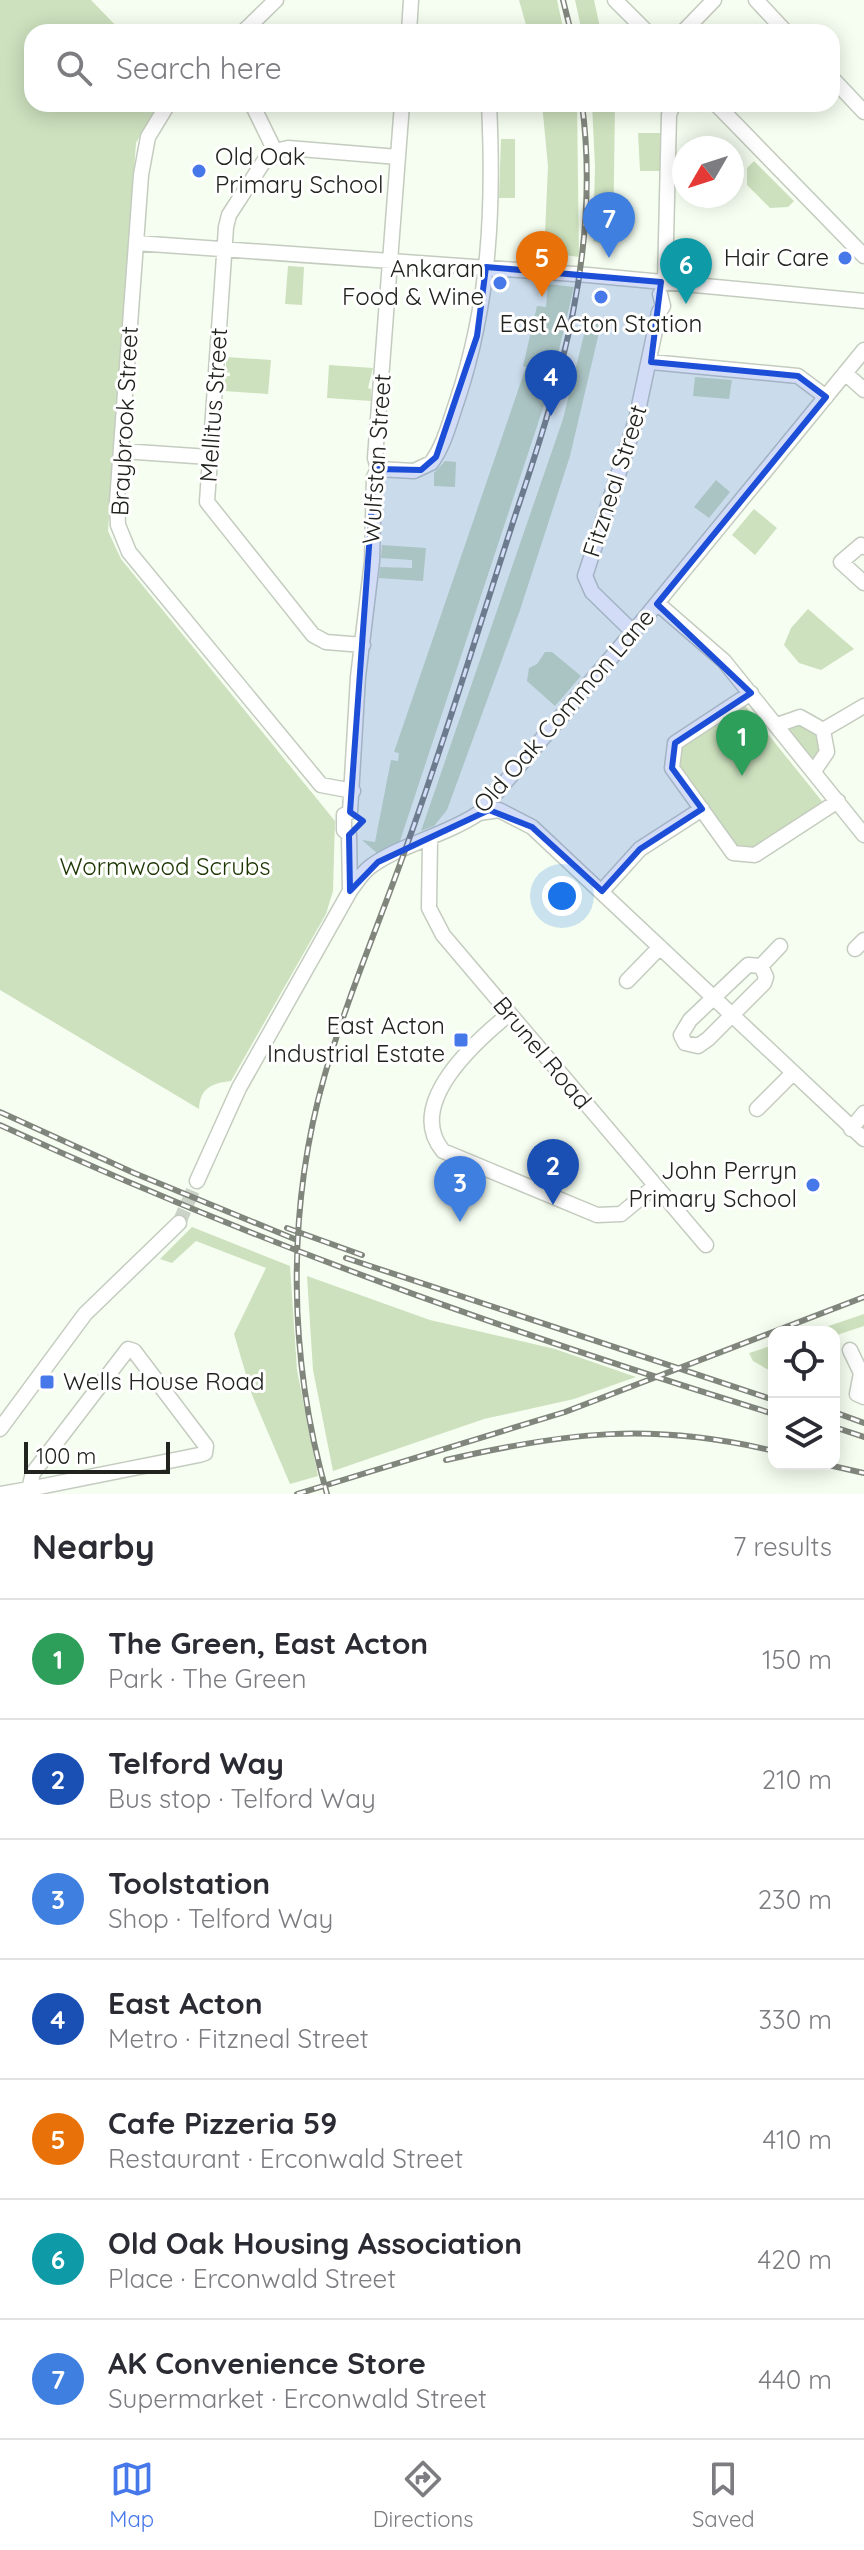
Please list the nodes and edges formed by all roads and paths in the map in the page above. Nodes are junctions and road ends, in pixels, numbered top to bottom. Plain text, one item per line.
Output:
1 (276, 0) edge
2 (411, 0) edge
3 (615, 0) edge
4 (714, 0) edge
5 (756, 0) edge
6 (251, 24) edge
7 (410, 24) edge
8 (639, 24) edge
9 (691, 24) edge
10 (778, 24) edge
11 (840, 86) edge
12 (163, 112) edge
13 (256, 112) edge
14 (401, 112) edge
15 (489, 112) edge
16 (670, 112) edge
17 (724, 112) edge
18 (864, 112) edge
19 (275, 151) junction
20 (398, 157) junction
21 (136, 243) junction
22 (225, 249) junction
23 (864, 256) edge
24 (390, 261) junction
25 (486, 267) junction
26 (662, 286) junction
27 (864, 301) edge
28 (864, 350) edge
29 (651, 362) junction
30 (845, 373) junction
31 (864, 390) edge
32 (826, 397) junction
33 (122, 451) junction
34 (209, 457) junction
35 (378, 469) junction
36 (864, 547) edge
37 (841, 562) junction
38 (830, 575) dead end
39 (864, 583) edge
40 (657, 603) junction
41 (633, 632) junction
42 (363, 645) junction
43 (751, 693) junction
44 (864, 706) edge
45 (777, 725) junction
46 (823, 730) junction
47 (814, 771) junction
48 (353, 791) junction
49 (838, 801) junction
50 (702, 809) junction
51 (479, 813) junction
52 (864, 835) edge
53 (430, 839) junction
54 (350, 891) junction
55 (602, 891) junction
56 (780, 946) dead end
57 (660, 947) junction
58 (761, 966) junction
59 (627, 981) dead end
60 (714, 997) junction
61 (509, 1014) junction
62 (733, 1015) junction
63 (793, 1073) junction
64 (757, 1109) dead end
65 (864, 1113) edge
66 (851, 1129) junction
67 (864, 1139) edge
68 (197, 1181) tunnel mouth
69 (655, 1186) junction
70 (179, 1223) tunnel mouth
71 (706, 1245) dead end
72 (850, 1350) dead end
73 (864, 1397) edge
74 (0, 1429) edge
75 (29, 1489) junction
76 (1, 1494) edge

1 - 6 street
2 - 7 street
3 - 8 street
4 - 9 street
5 - 10 street
11 - 18 street
12 - 21 street, Braybrook Street
13 - 19 street
14 - 20 street, Wulfstan Street
15 - 25 street
16 - 26 street
17 - 23 street
19 - 20 street
19 - 22 street, Mellitus Street
20 - 24 street, Wulfstan Street
21 - 22 street
21 - 33 street, Braybrook Street
22 - 24 street
22 - 34 street, Mellitus Street
24 - 25 street
24 - 35 street, Wulfstan Street
25 - 26 street
25 - 35 street
26 - 27 street
26 - 29 street, Fitzneal Street
28 - 30 street, Old Oak Common Lane
29 - 32 street
29 - 41 street, Fitzneal Street
30 - 31 street
30 - 32 street, Old Oak Common Lane
32 - 40 street, Old Oak Common Lane
33 - 34 street
33 - 48 street, Braybrook Street
34 - 42 street, Mellitus Street
35 - 42 street, Wulfstan Street
36 - 37 street
37 - 38 street
37 - 39 street
40 - 41 street, Old Oak Common Lane
40 - 43 street
41 - 51 street, Old Oak Common Lane
42 - 48 street, Wulfstan Street
43 - 45 street
43 - 50 street
44 - 46 street
45 - 46 street
45 - 47 street
46 - 47 street
47 - 49 street
48 - 54 street, Wulfstan Street
49 - 50 street
49 - 52 street
50 - 55 street
51 - 53 street, Old Oak Common Lane
51 - 55 street
53 - 54 street, Old Oak Common Lane
53 - 61 street, Brunel Road
54 - 68 street, Old Oak Common Lane
55 - 57 street
56 - 58 street
57 - 59 street
57 - 60 street
58 - 60 street
58 - 62 street
60 - 62 street
60 - 62 street
61 - 69 street, Brunel Road
61 - 69 street
62 - 63 street
63 - 64 street
63 - 66 street
65 - 66 street
66 - 67 street
69 - 71 street, Brunel Road
70 - 74 street
72 - 73 street
75 - 75 street
75 - 76 street

